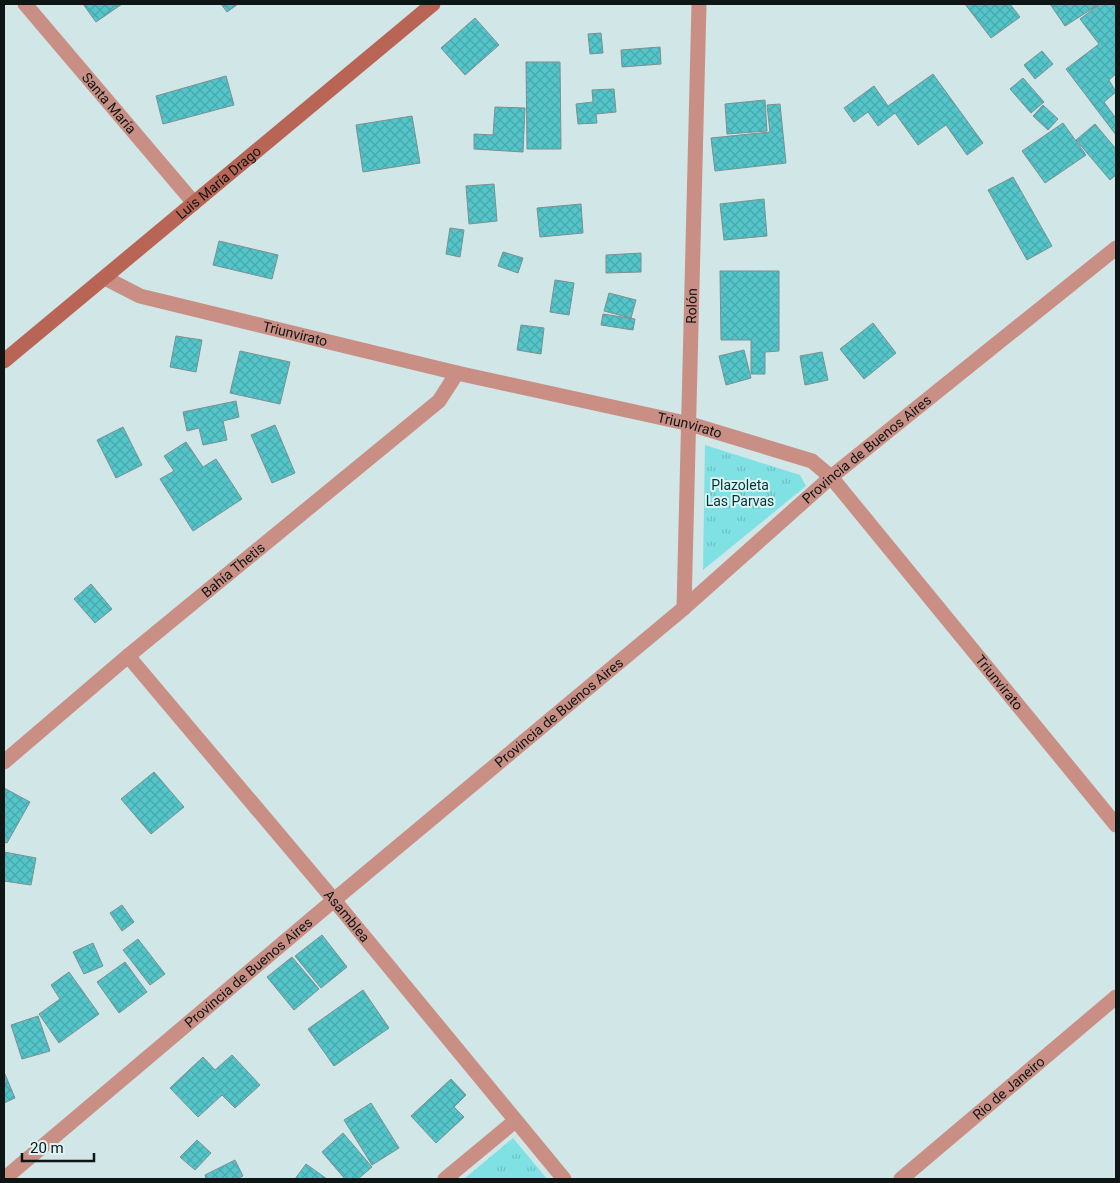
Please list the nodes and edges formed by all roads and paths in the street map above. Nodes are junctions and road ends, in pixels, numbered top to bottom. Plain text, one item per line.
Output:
1 (25, 4) edge
2 (433, 4) edge
3 (699, 4) edge
4 (194, 203) junction
5 (1116, 248) edge
6 (105, 278) junction
7 (4, 361) edge
8 (457, 373) junction
9 (690, 424) junction
10 (831, 476) junction
11 (684, 608) junction
12 (128, 656) junction
13 (4, 762) edge
14 (1116, 825) edge
15 (334, 900) junction
16 (1116, 997) edge
17 (516, 1121) junction
18 (4, 1179) edge
19 (445, 1179) edge
20 (564, 1179) edge
21 (901, 1179) edge

1 - 4 street, Santa María
2 - 4 main road, Luis María Drago
3 - 9 street, Rolón
4 - 6 main road, Luis María Drago
5 - 10 street, Provincia de Buenos Aires
6 - 7 main road, Luis María Drago
6 - 8 street, Triunvirato
8 - 9 street, Triunvirato
8 - 12 street, Bahía Thetis
9 - 10 street, Triunvirato
9 - 11 street, Rolón
10 - 11 street, Provincia de Buenos Aires
10 - 14 street, Triunvirato
11 - 15 street, Provincia de Buenos Aires
12 - 13 street, Bahía Thetis
12 - 15 street, Asamblea
15 - 17 street, Asamblea
15 - 18 street, Provincia de Buenos Aires
16 - 21 street, Rio de Janeiro
17 - 19 street
17 - 20 street, Asamblea

